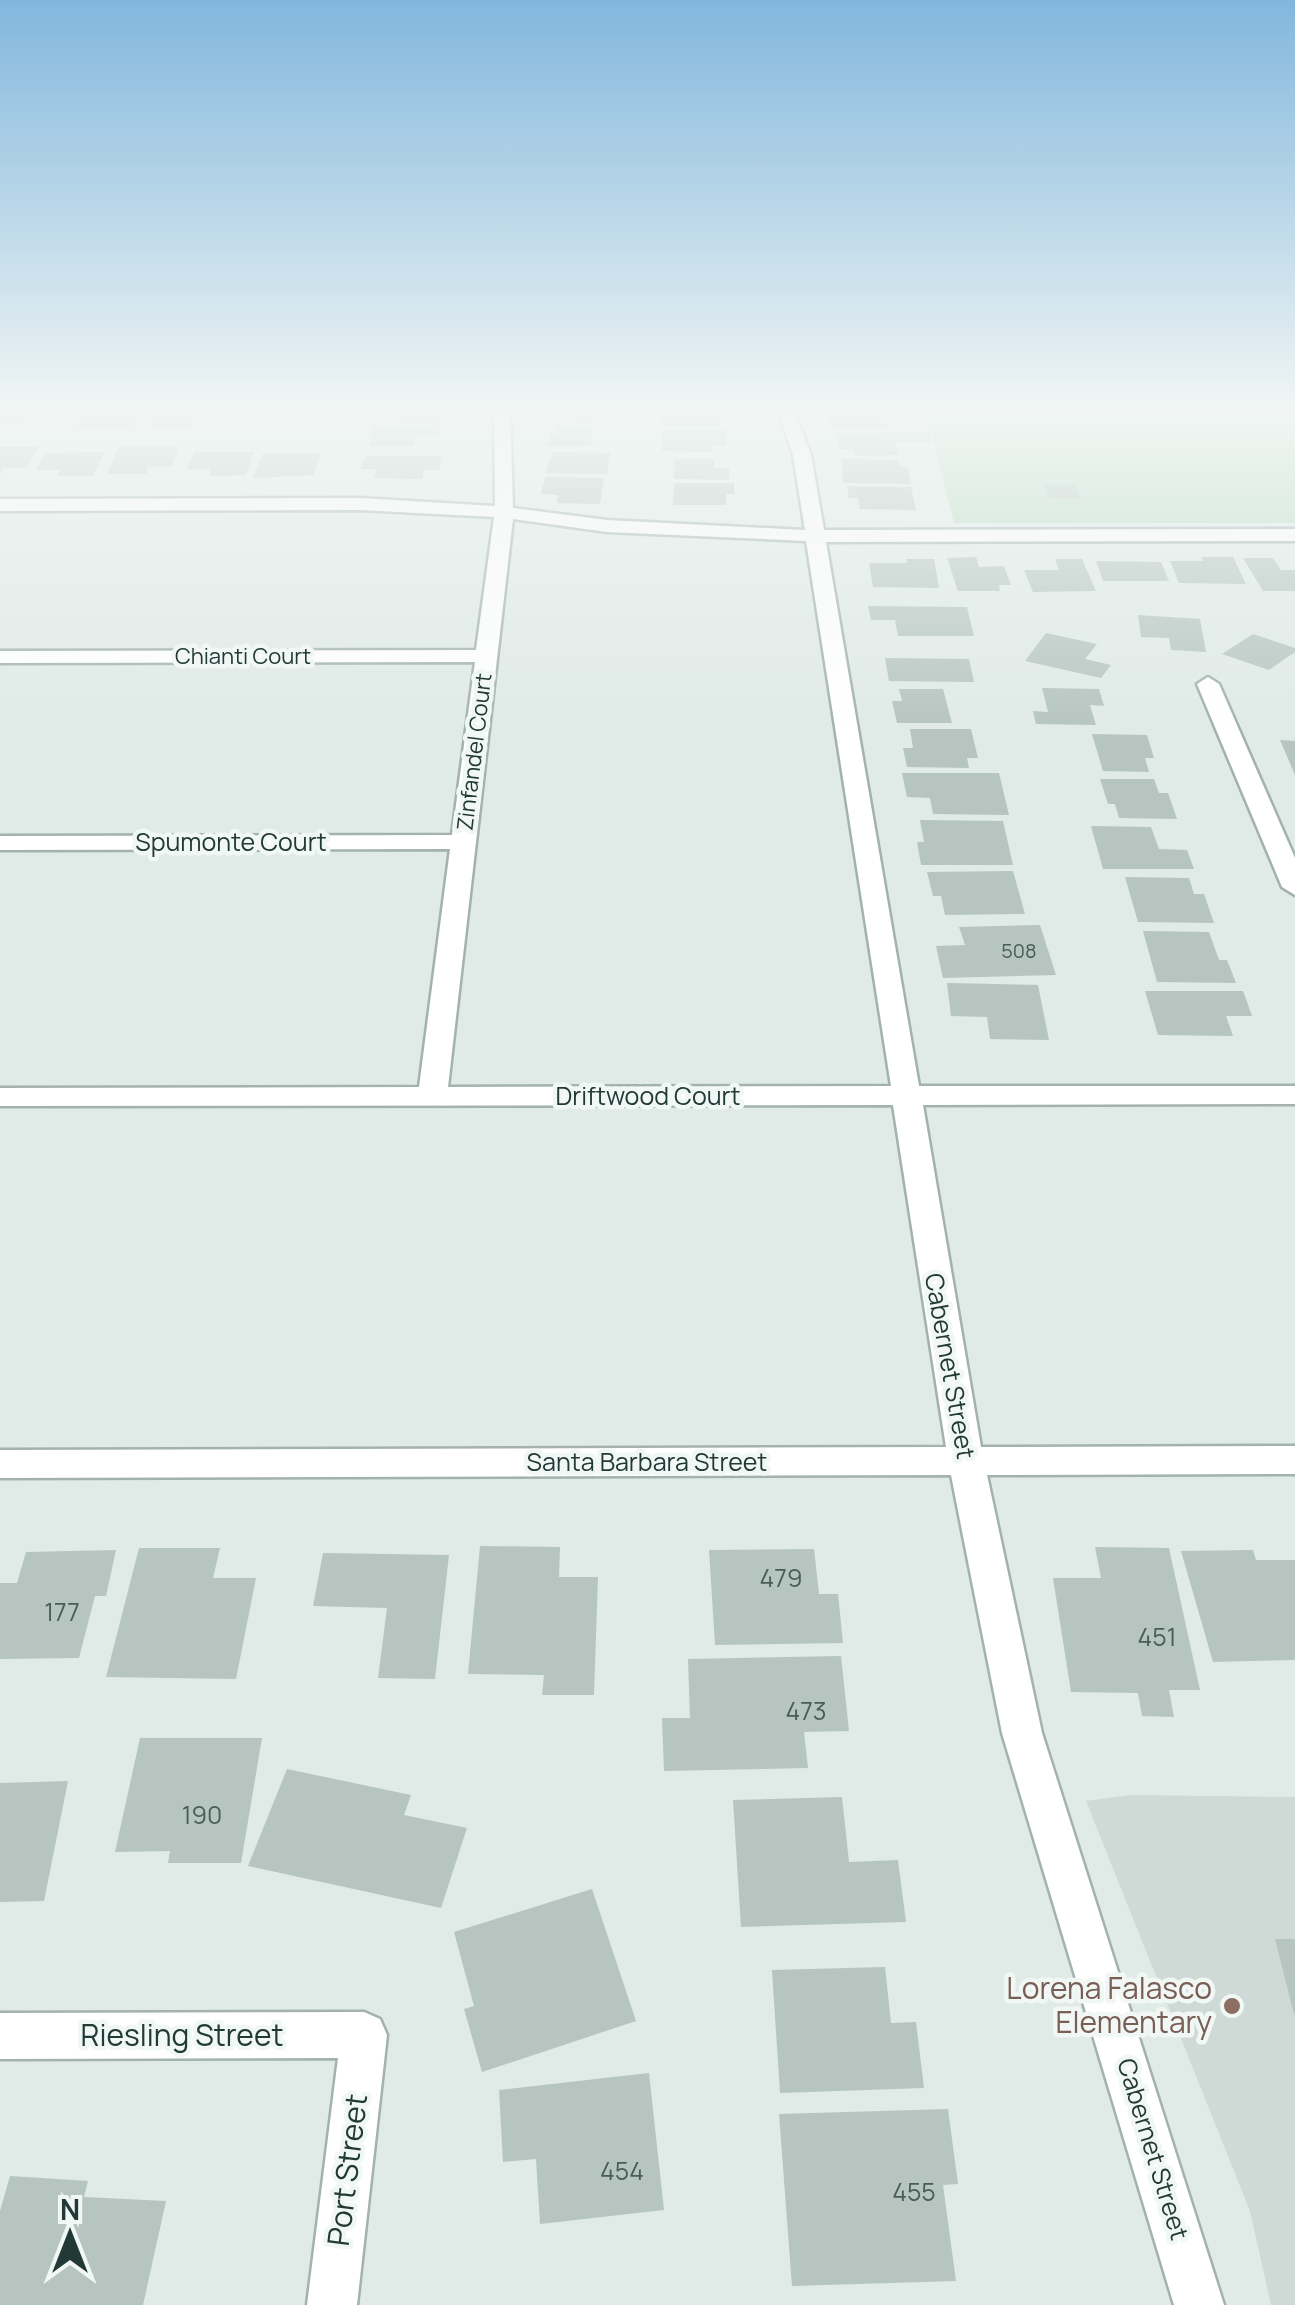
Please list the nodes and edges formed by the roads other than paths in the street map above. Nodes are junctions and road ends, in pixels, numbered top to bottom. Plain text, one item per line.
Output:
1 (504, 516) edge
2 (530, 516) edge
3 (812, 516) edge
4 (1295, 535) edge
5 (815, 536) junction
6 (0, 656) edge
7 (486, 656) junction
8 (1208, 684) dead end
9 (463, 842) junction
10 (0, 843) edge
11 (1295, 887) edge
12 (1295, 1094) edge
13 (905, 1095) junction
14 (432, 1096) junction
15 (0, 1097) edge
16 (1295, 1460) edge
17 (966, 1461) junction
18 (0, 1464) edge
19 (364, 2035) joint
20 (0, 2036) edge
21 (332, 2305) edge
22 (1199, 2305) edge

1 - 7 street, Zinfandel Court
2 - 5 street
3 - 5 street, Cabernet Street
4 - 5 street
5 - 13 street, Cabernet Street
6 - 7 street, Chianti Court
7 - 9 street, Zinfandel Court
8 - 11 street
9 - 10 street, Spumonte Court
9 - 14 street, Zinfandel Court
12 - 13 street, Driftwood Court
13 - 14 street, Driftwood Court
13 - 17 street, Cabernet Street
14 - 15 street, Driftwood Court
16 - 17 street, Santa Barbara Street
17 - 18 street, Santa Barbara Street
17 - 22 street, Cabernet Street
19 - 20 street, Riesling Street
19 - 21 street, Port Street

